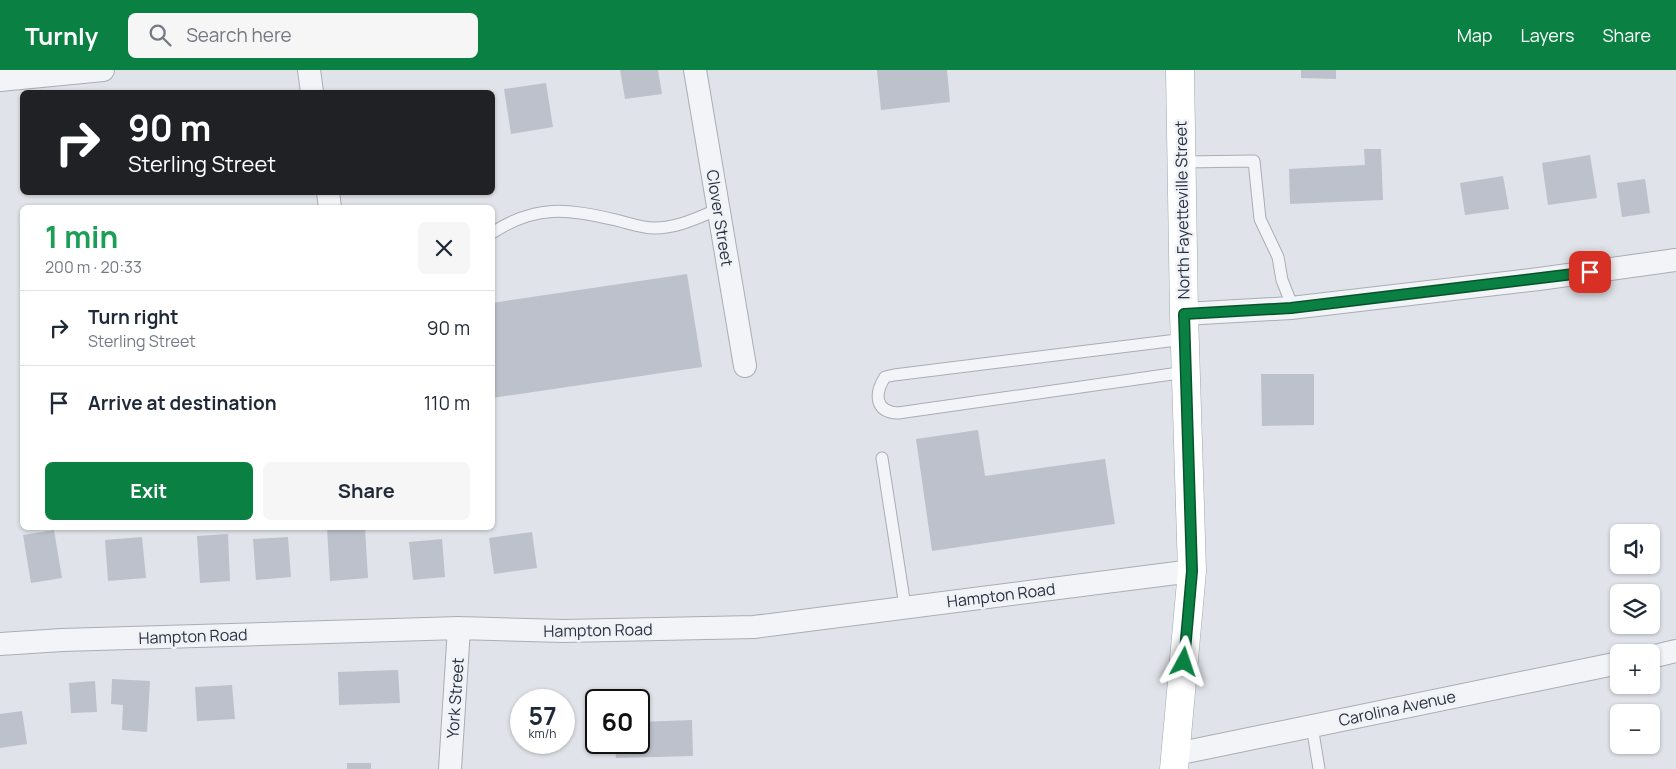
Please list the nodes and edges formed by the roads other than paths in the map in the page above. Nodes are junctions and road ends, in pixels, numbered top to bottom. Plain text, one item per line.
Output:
1 (103, 70) edge
2 (309, 70) edge
3 (696, 70) edge
4 (1180, 70) edge
5 (0, 80) edge
6 (312, 90) edge
7 (1182, 162) junction
8 (719, 209) junction
9 (495, 231) edge
10 (1676, 260) edge
11 (1293, 308) junction
12 (1185, 327) junction
13 (745, 366) dead end
14 (1186, 372) junction
15 (882, 458) dead end
16 (1192, 571) junction
17 (905, 606) junction
18 (459, 628) junction
19 (0, 644) edge
20 (1676, 652) edge
21 (1660, 655) edge
22 (1610, 665) edge
23 (1312, 726) junction
24 (1175, 761) edge
25 (450, 769) edge
26 (1320, 769) edge

1 - 5 street
2 - 6 street
3 - 8 street, Clover Street
4 - 7 main road, North Fayetteville Street
7 - 11 lane
7 - 12 main road, North Fayetteville Street
8 - 9 lane
8 - 13 street, Clover Street
10 - 11 street
11 - 12 street
12 - 14 main road, North Fayetteville Street
12 - 14 lane
14 - 16 main road, North Fayetteville Street
15 - 17 lane
16 - 17 street, Hampton Road
16 - 24 main road, North Fayetteville Street
17 - 18 street, Hampton Road
18 - 19 street, Hampton Road
18 - 25 street, York Street
20 - 21 street
22 - 23 street, Carolina Avenue
23 - 24 street, Carolina Avenue
23 - 26 lane

